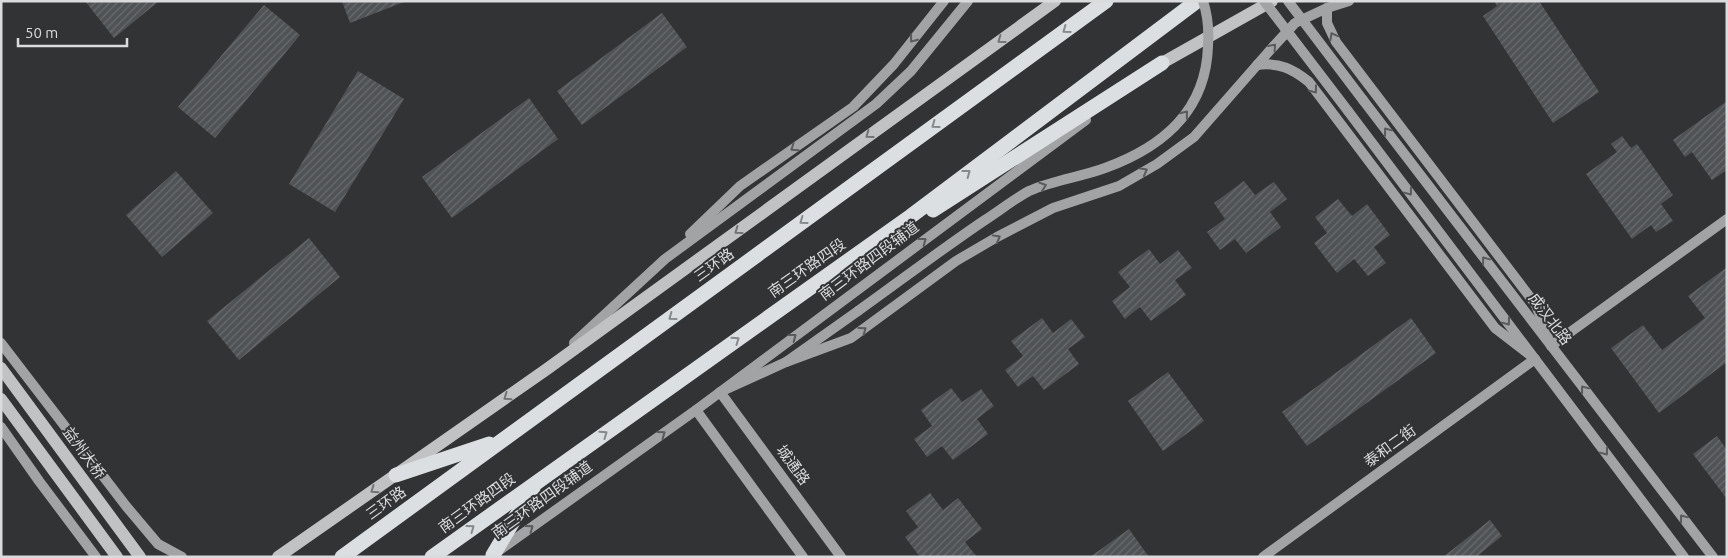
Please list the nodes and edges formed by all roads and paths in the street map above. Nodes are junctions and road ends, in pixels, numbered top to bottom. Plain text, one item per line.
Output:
1 (944, 1) edge
2 (968, 1) edge
3 (1055, 1) edge
4 (1106, 1) edge
5 (1197, 1) edge
6 (1203, 1) edge
7 (1264, 1) edge
8 (1272, 1) edge
9 (1288, 1) edge
10 (1349, 1) edge
11 (1327, 8) junction
12 (1162, 64) junction
13 (1257, 65) junction
14 (1727, 219) edge
15 (664, 259) junction
16 (778, 310) junction
17 (1, 343) edge
18 (1552, 346) junction
19 (1535, 359) junction
20 (786, 362) junction
21 (1, 368) edge
22 (547, 368) junction
23 (720, 392) junction
24 (1, 399) edge
25 (696, 410) junction
26 (1, 427) edge
27 (502, 440) junction
28 (396, 475) junction
29 (536, 482) junction
30 (492, 556) edge
31 (96, 557) edge
32 (117, 557) edge
33 (140, 557) edge
34 (182, 557) edge
35 (278, 557) edge
36 (342, 557) edge
37 (432, 557) edge
38 (803, 557) edge
39 (841, 557) edge
40 (1263, 557) edge
41 (1684, 557) edge
42 (1713, 557) edge

1 -> 15 main road
2 - 15 main road
3 -> 22 main road
4 -> 27 highway, 三环路
16 -> 5 highway, 南三环路四段
20 -> 6 main road, bridge
7 -> 19 main road, bridge
8 - 12 main road, 南三环路四段辅道
18 -> 9 main road, 成汉北路, bridge
10 - 11 main road
13 -> 11 main road
18 -> 11 main road
12 - 16 highway
23 -> 12 main road, 南三环路四段辅道
13 -> 19 main road
20 -> 13 main road
14 - 18 main road
15 - 22 main road
29 -> 16 highway, 南三环路四段
17 - 34 main road
42 -> 18 main road, 成汉北路
19 - 40 main road, 泰和二街
19 -> 41 main road
20 - 23 main road
21 - 33 main road, 益州大桥
22 -> 28 main road
23 - 25 main road, 南三环路四段辅道
23 - 39 main road, 城通路
24 - 32 main road
30 -> 25 main road, 南三环路四段辅道
25 - 38 main road
26 - 31 main road
27 - 28 highway
27 - 36 highway, 三环路
28 -> 35 main road
29 - 30 highway
37 -> 29 highway, 南三环路四段

